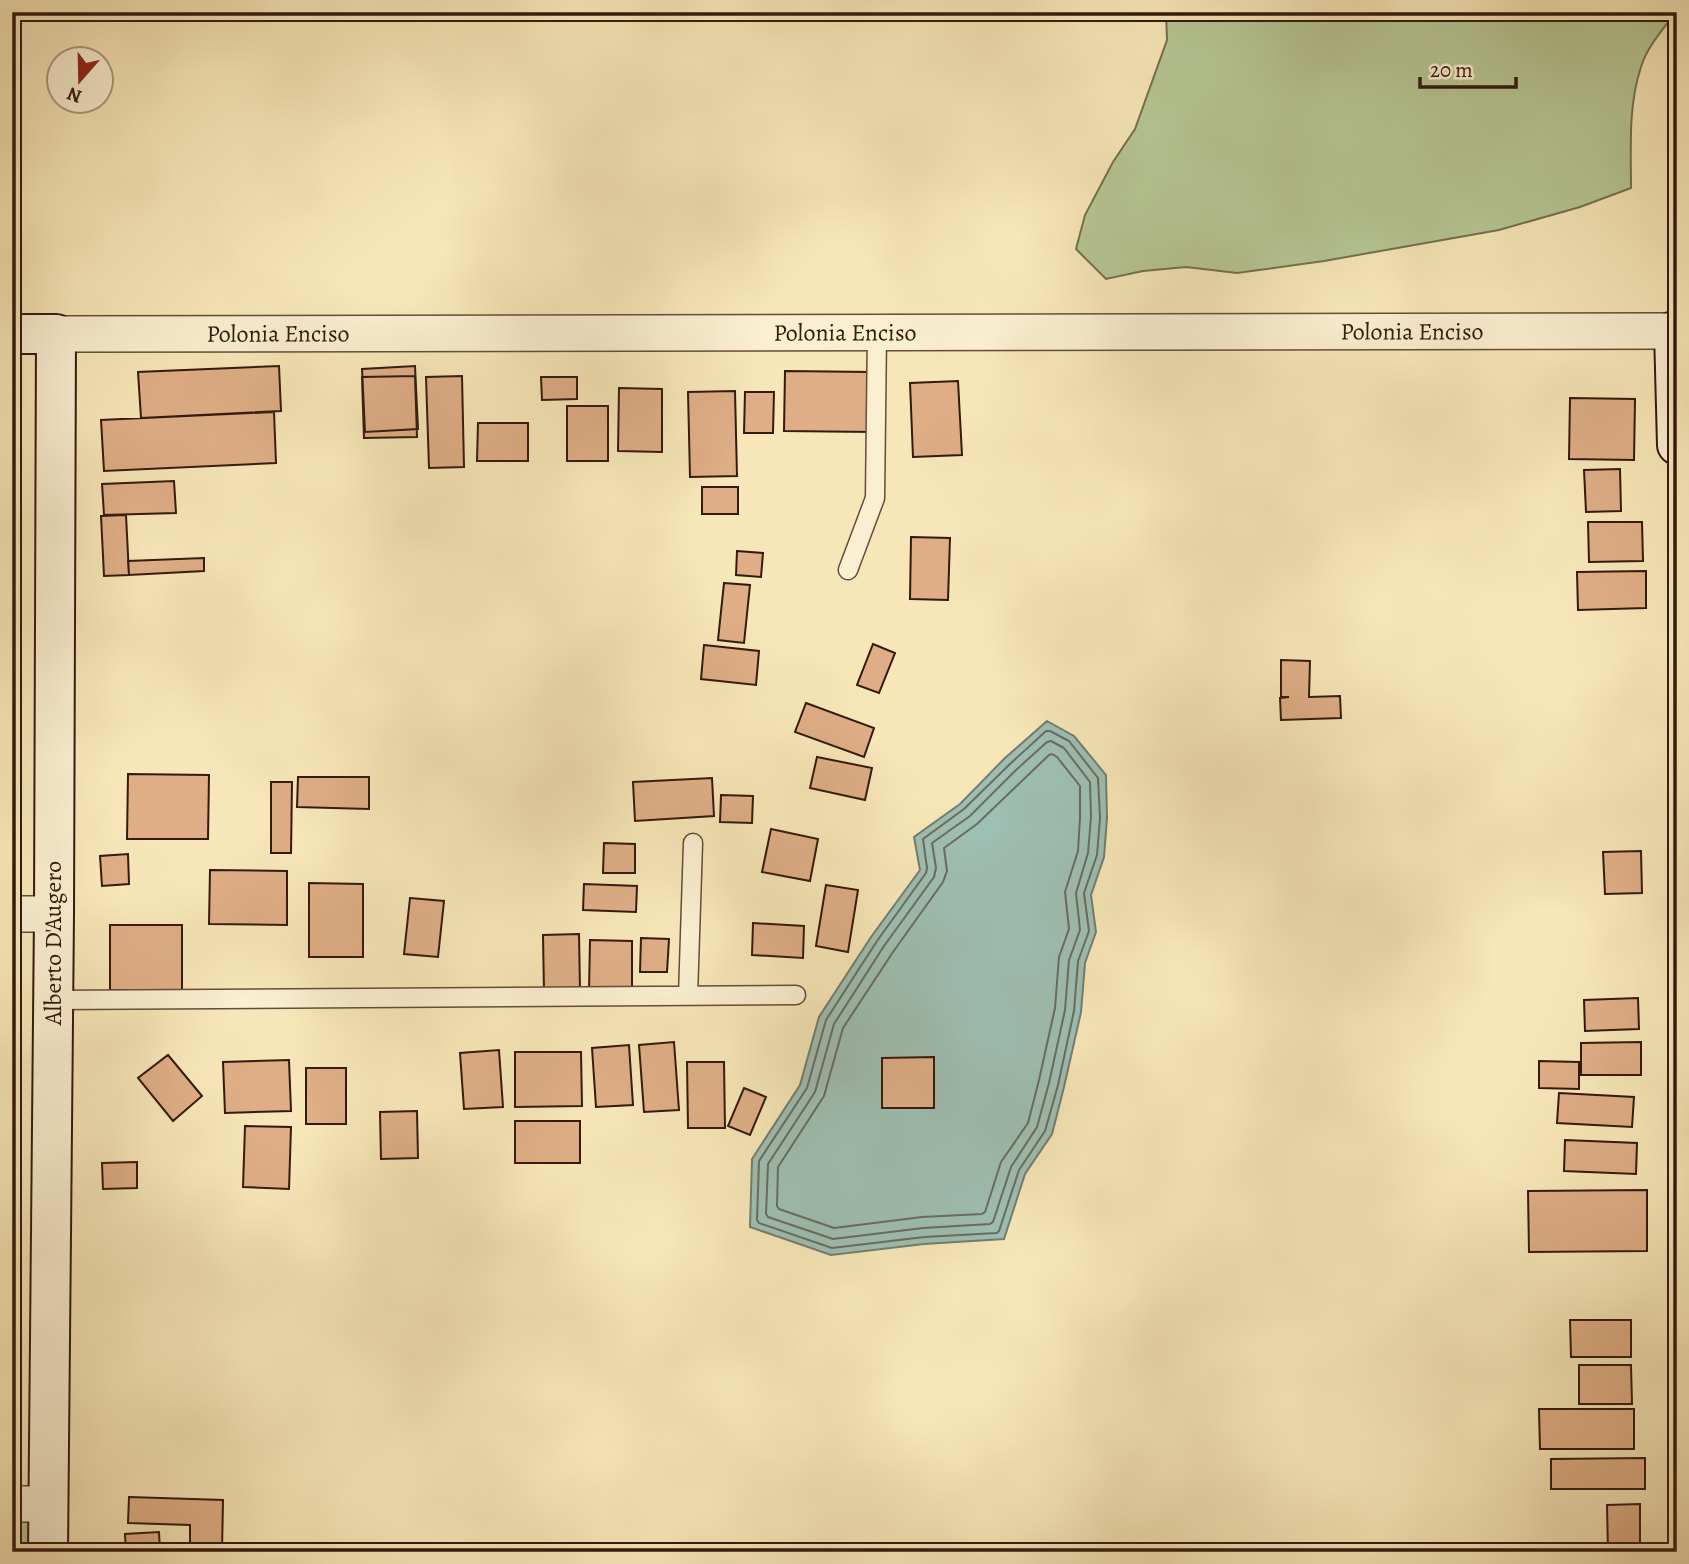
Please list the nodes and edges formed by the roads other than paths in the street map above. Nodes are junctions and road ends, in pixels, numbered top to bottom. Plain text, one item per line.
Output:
1 (1675, 331) edge
2 (877, 333) junction
3 (12, 334) edge
4 (56, 334) junction
5 (1677, 445) edge
6 (848, 570) dead end
7 (693, 843) dead end
8 (12, 914) edge
9 (54, 914) junction
10 (796, 995) dead end
11 (688, 996) junction
12 (53, 1000) junction
13 (30, 1504) edge
14 (48, 1552) edge

1 - 2 street, Polonia Enciso
1 - 5 main road
2 - 4 street, Polonia Enciso
2 - 6 lane
3 - 4 main road, Polonia Enciso
4 - 9 main road, Alberto D'Augero
7 - 11 lane
8 - 9 street
9 - 12 main road, Alberto D'Augero
10 - 11 lane
11 - 12 lane
12 - 13 main road, Alberto D'Augero
13 - 14 main road, Alberto D'Augero

